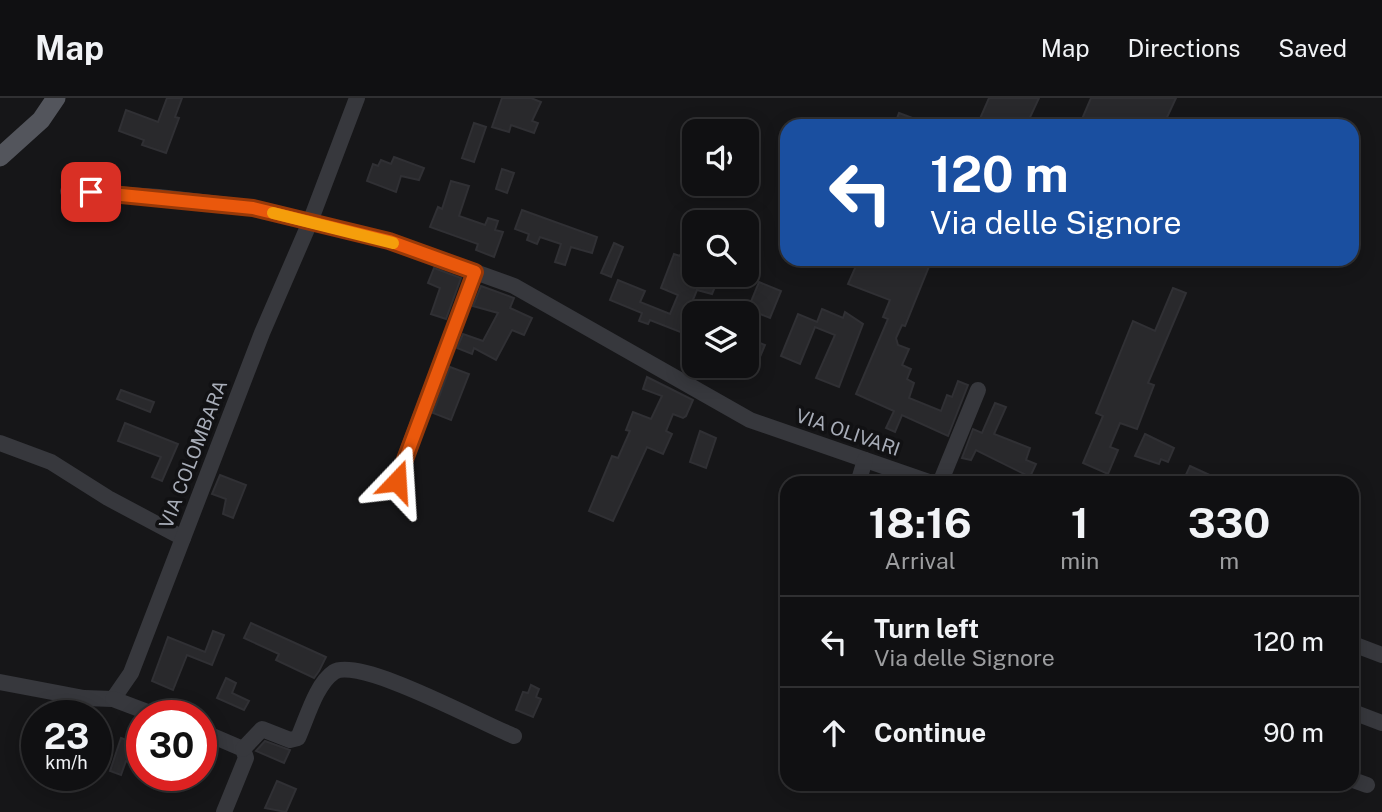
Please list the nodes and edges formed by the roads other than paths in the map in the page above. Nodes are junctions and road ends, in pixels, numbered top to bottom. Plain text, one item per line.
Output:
1 (56, 98) edge
2 (357, 98) edge
3 (0, 156) edge
4 (68, 191) dead end
5 (310, 222) junction
6 (475, 272) junction
7 (978, 390) dead end
8 (0, 443) edge
9 (865, 460) junction
10 (860, 476) edge
11 (912, 476) edge
12 (943, 476) edge
13 (397, 481) dead end
14 (183, 538) junction
15 (1359, 646) edge
16 (1382, 655) edge
17 (0, 682) edge
18 (113, 699) junction
19 (126, 704) edge
20 (1359, 714) edge
21 (1382, 723) edge
22 (514, 736) dead end
23 (217, 738) edge
24 (243, 749) junction
25 (224, 812) edge

1 - 3 main road
2 - 5 street, VIA COLOMBARA
4 - 5 street, VIA OLIVARI
5 - 6 street, VIA OLIVARI
5 - 14 street, VIA COLOMBARA
6 - 9 street, VIA OLIVARI
6 - 13 street
7 - 12 street
8 - 14 street
9 - 10 street
9 - 11 street, VIA OLIVARI
14 - 18 street, VIA COLOMBARA
15 - 16 street
17 - 18 street
18 - 19 street
20 - 21 street
22 - 24 street
23 - 24 street
24 - 25 street

